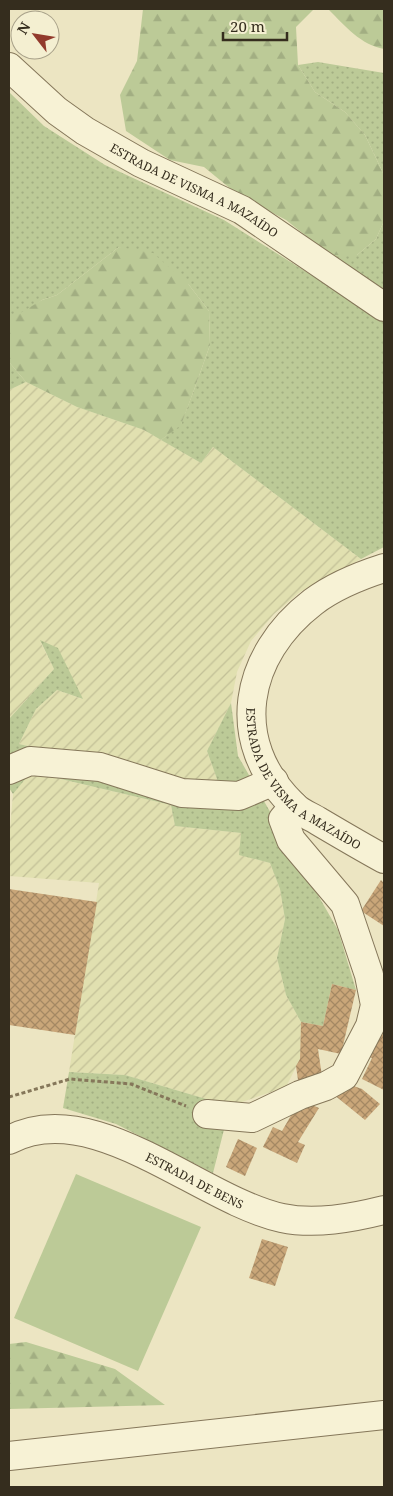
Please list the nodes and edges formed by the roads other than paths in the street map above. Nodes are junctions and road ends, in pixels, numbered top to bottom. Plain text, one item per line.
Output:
1 (9, 67) edge
2 (384, 307) edge
3 (384, 568) edge
4 (9, 770) edge
5 (274, 781) junction
6 (294, 806) junction
7 (384, 859) edge
8 (377, 1027) edge
9 (207, 1114) road end
10 (9, 1140) edge
11 (384, 1210) edge
12 (384, 1415) edge
13 (9, 1456) edge

1 - 2 street, ESTRADA DE VISMA A MAZAÍDO
3 - 5 street, ESTRADA DE VISMA A MAZAÍDO
4 - 5 street
5 - 6 street, ESTRADA DE VISMA A MAZAÍDO
6 - 7 street, ESTRADA DE VISMA A MAZAÍDO
6 - 8 street
8 - 9 street
10 - 11 street, ESTRADA DE BENS
12 - 13 street

